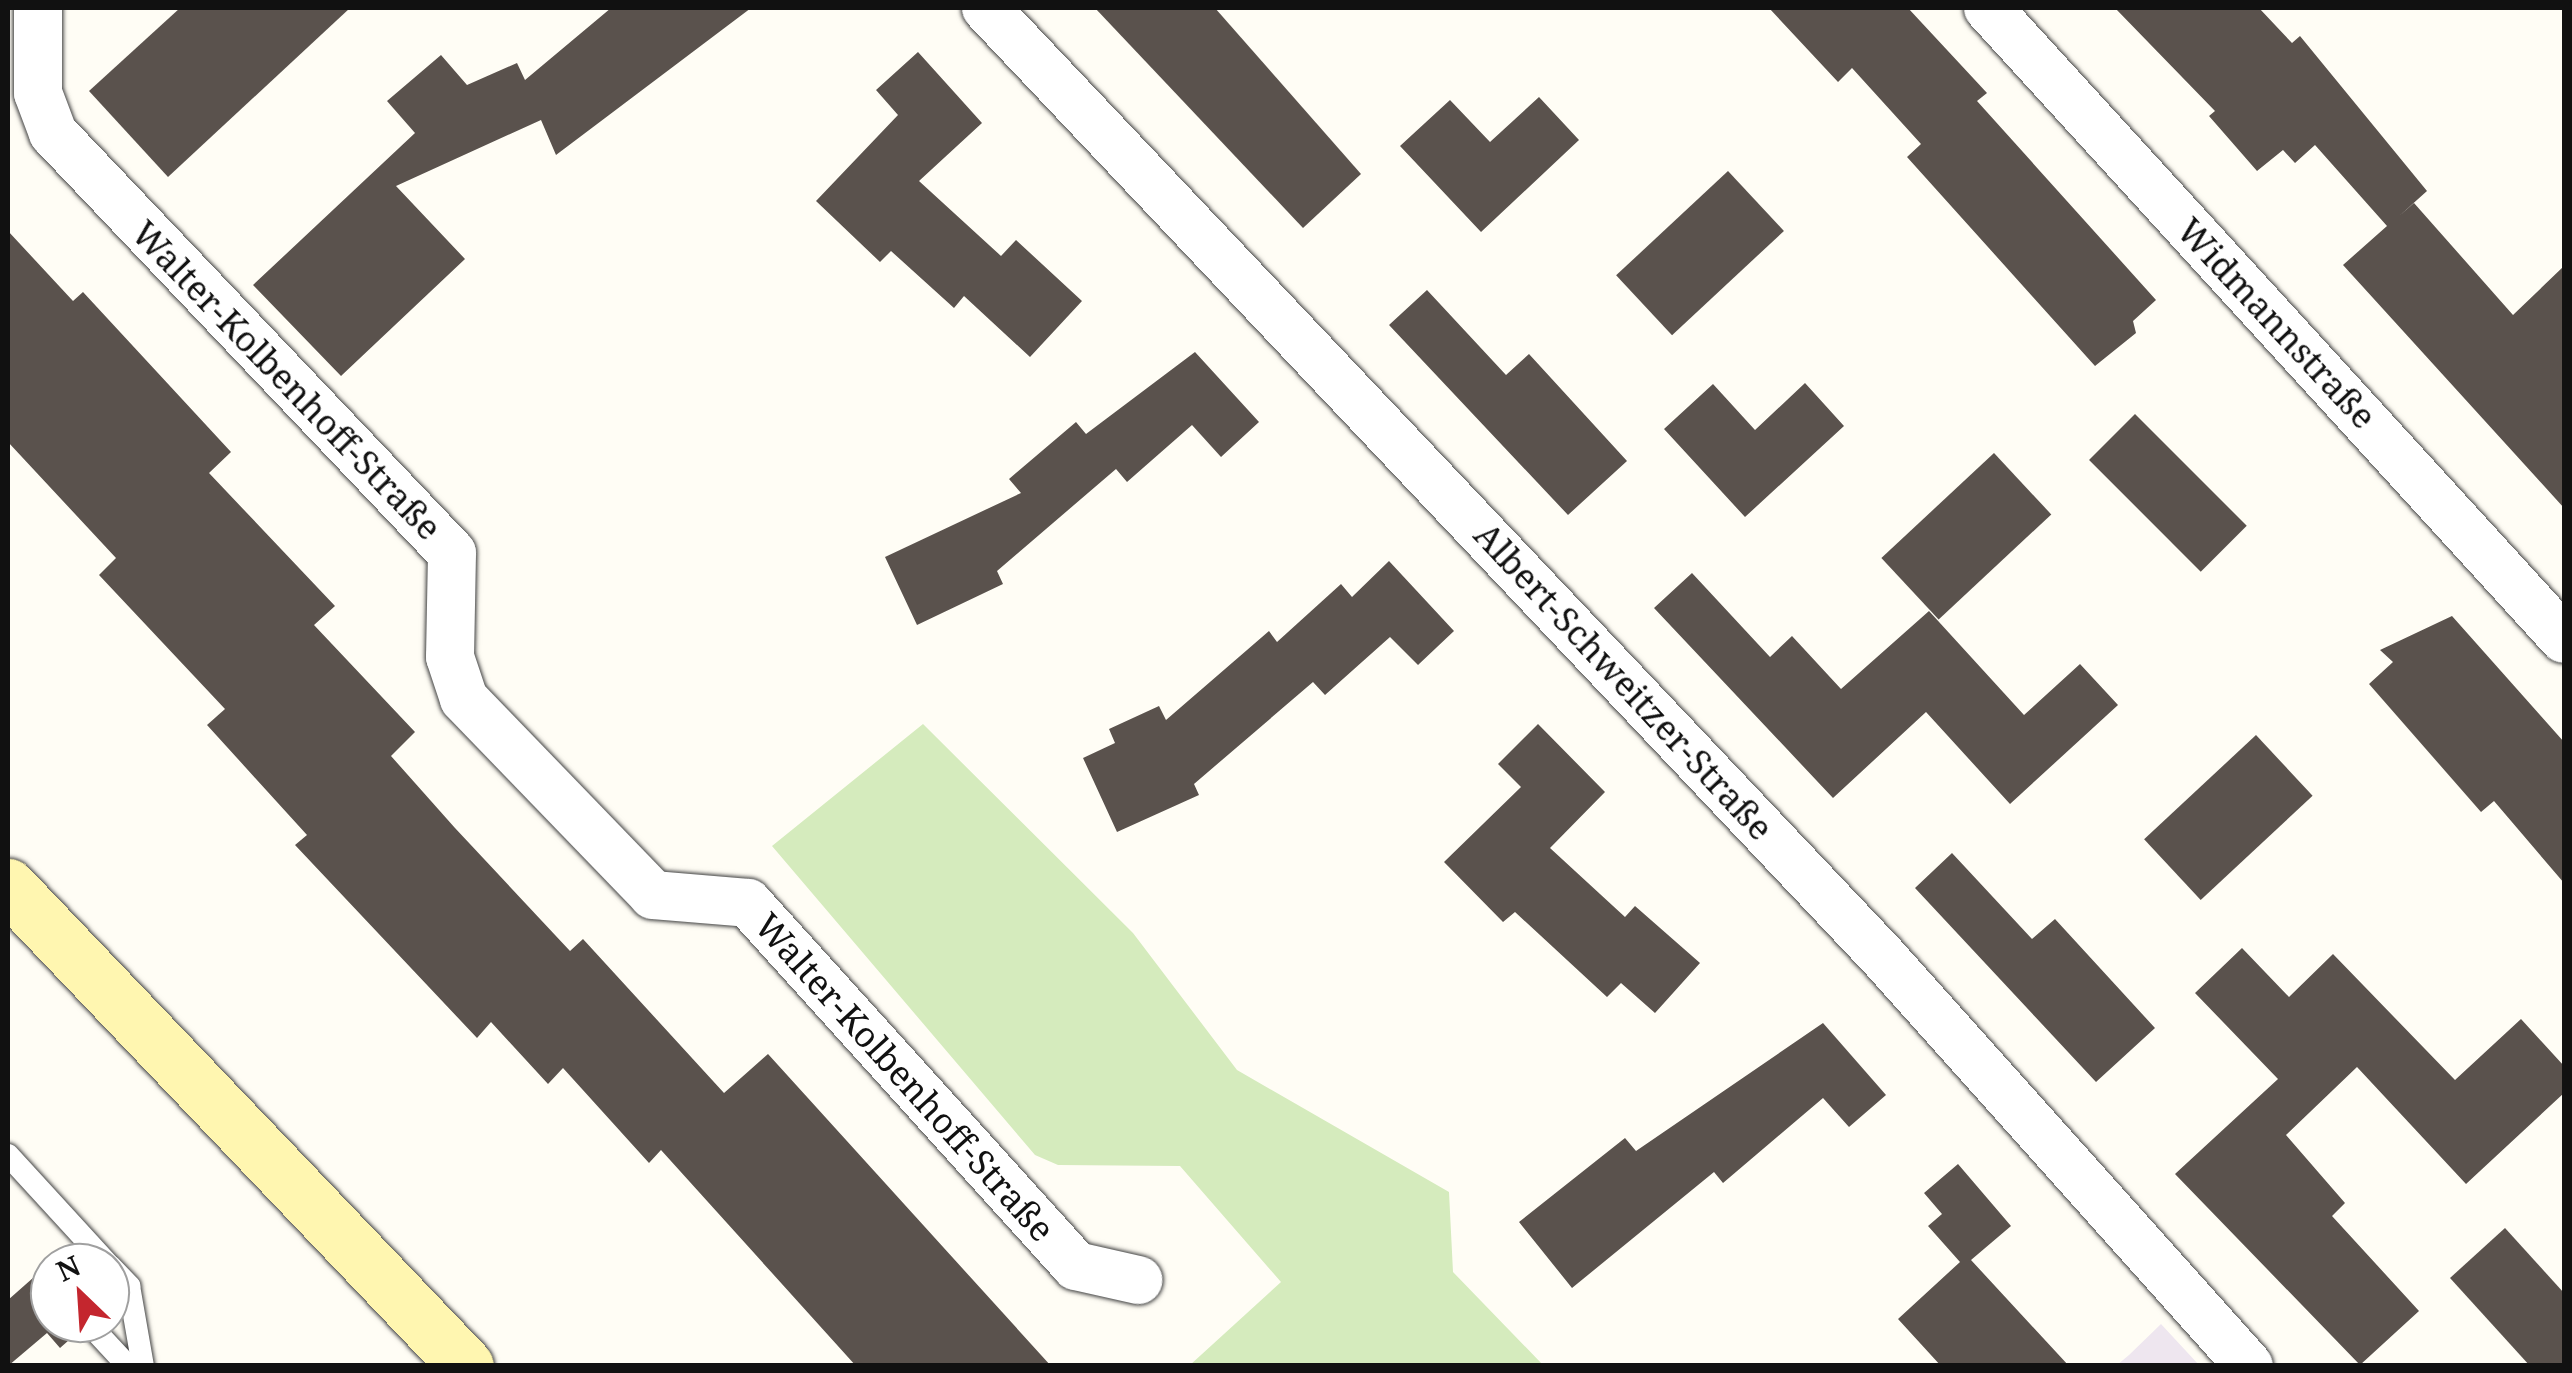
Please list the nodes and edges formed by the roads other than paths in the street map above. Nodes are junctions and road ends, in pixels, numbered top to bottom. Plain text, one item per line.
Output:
1 (38, 8) edge
2 (986, 8) edge
3 (1988, 8) edge
4 (2564, 639) edge
5 (8, 886) edge
6 (8, 1155) edge
7 (90, 1243) edge
8 (1138, 1280) dead end
9 (130, 1291) edge
10 (107, 1343) edge
11 (128, 1366) edge
12 (144, 1366) edge
13 (466, 1366) edge
14 (2249, 1366) edge

1 - 8 street, Walter-Kolbenhoff-Straße
2 - 14 street, Albert-Schweitzer-Straße
3 - 4 street, Widmannstraße
5 - 13 main road
6 - 7 lane
9 - 12 lane
10 - 11 lane

